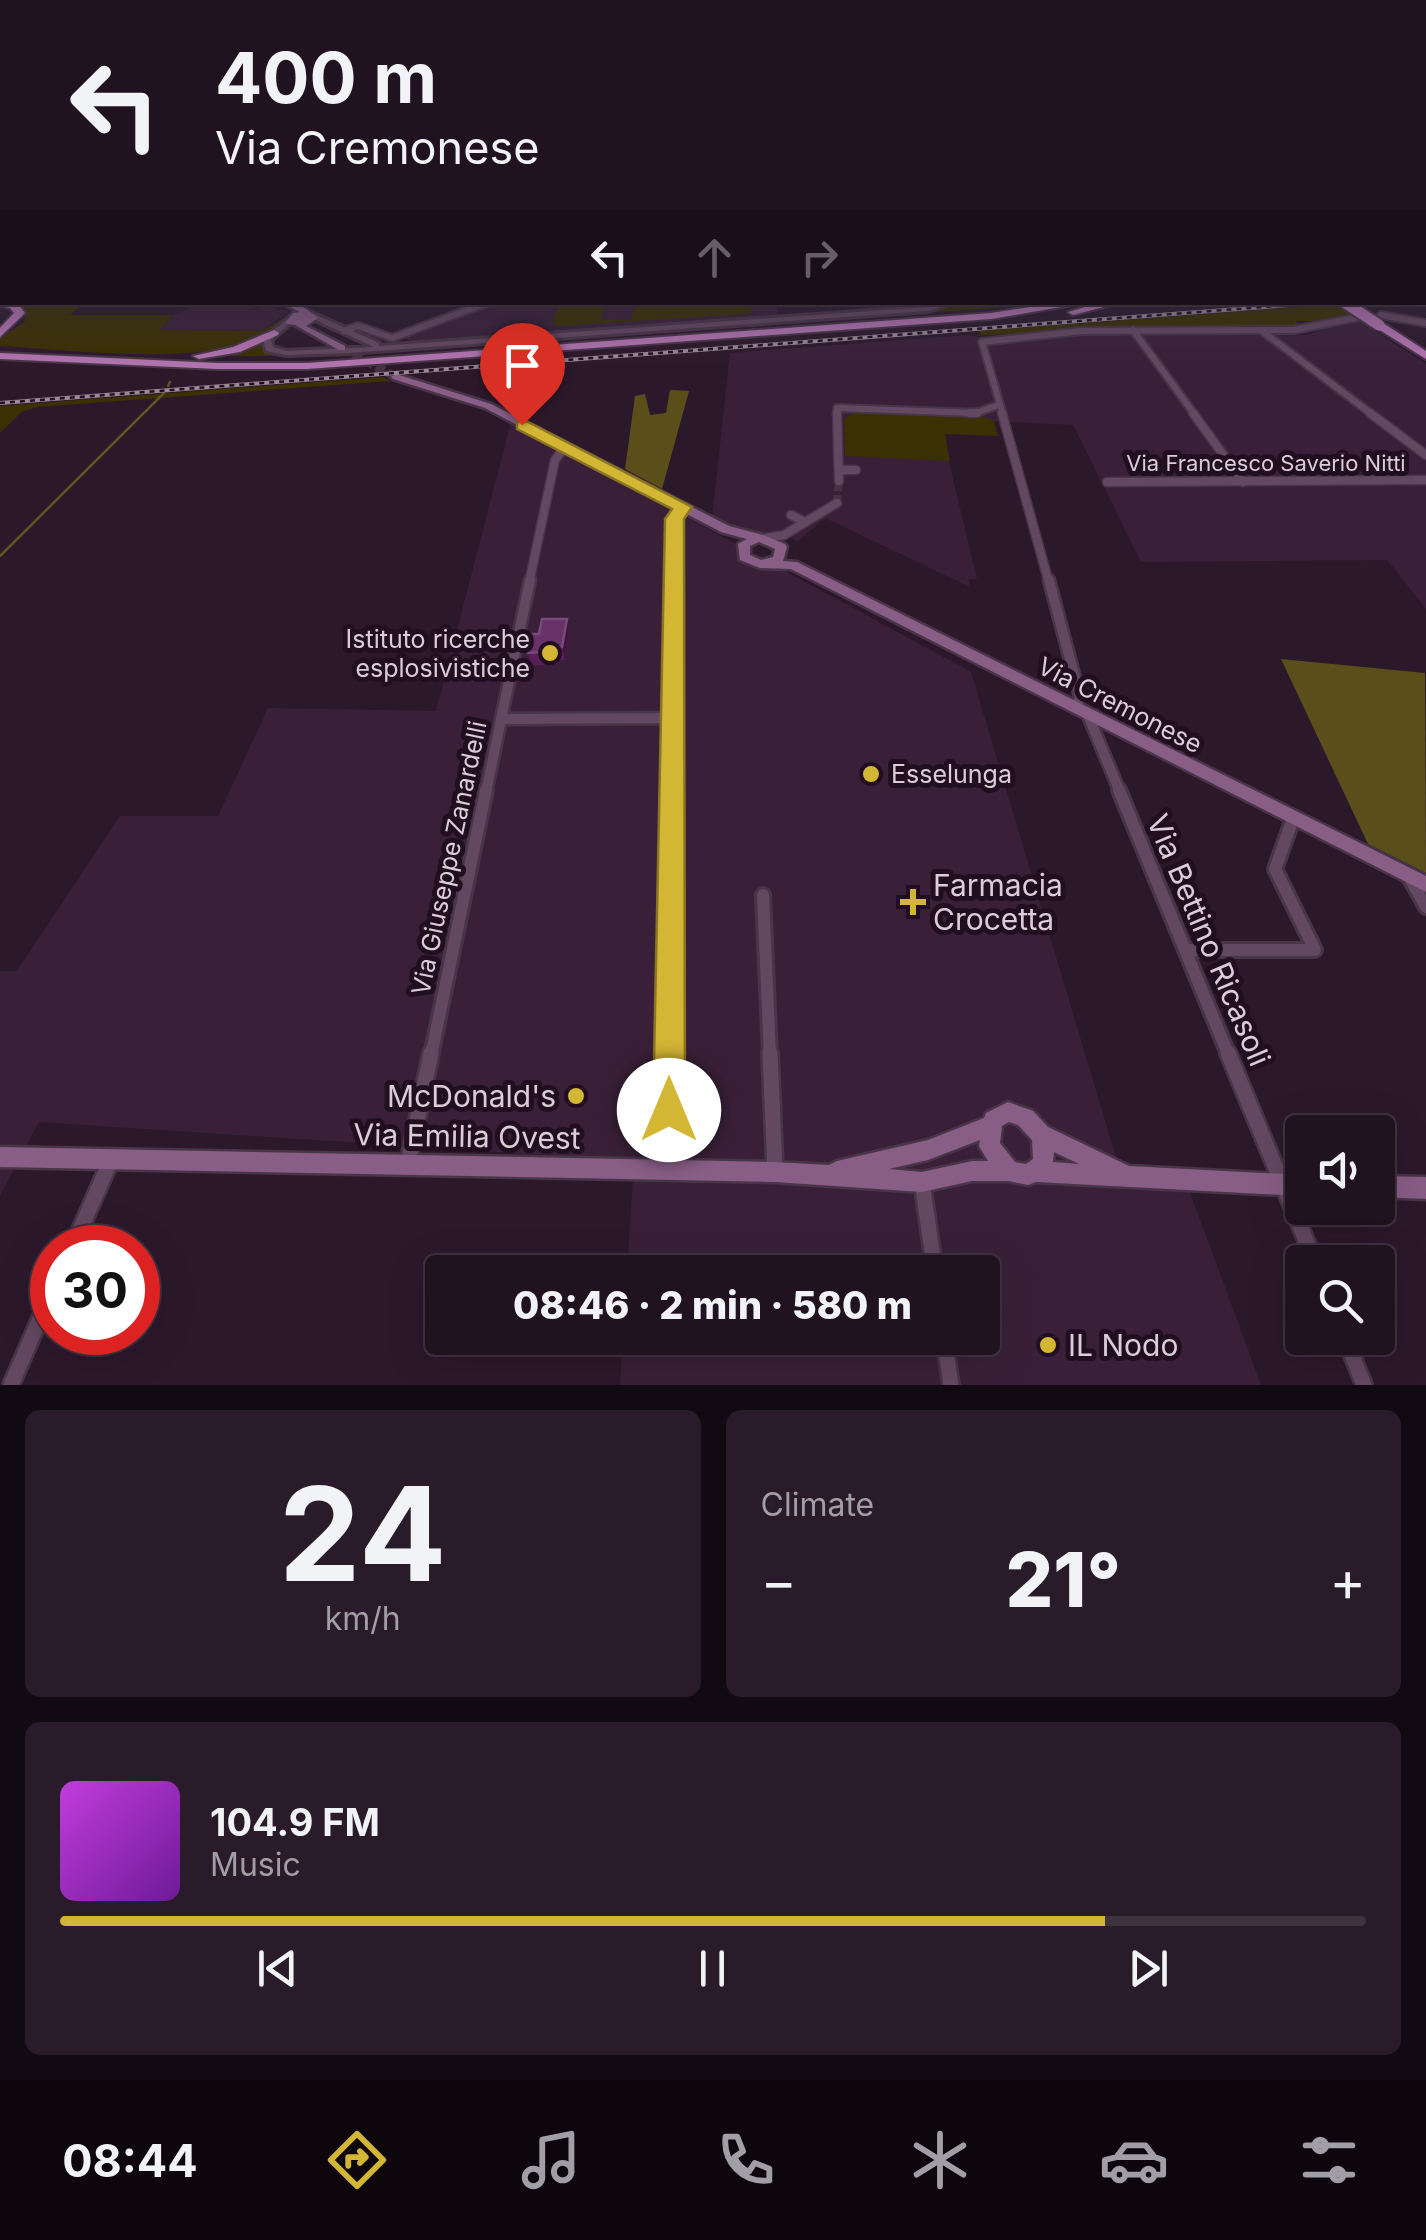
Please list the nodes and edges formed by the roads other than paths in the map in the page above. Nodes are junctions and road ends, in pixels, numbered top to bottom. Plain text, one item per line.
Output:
1 (1, 305) edge
2 (288, 305) edge
3 (289, 305) edge
4 (481, 305) edge
5 (938, 305) edge
6 (941, 305) edge
7 (1021, 305) edge
8 (1061, 305) edge
9 (1110, 305) edge
10 (1350, 305) edge
11 (1358, 305) edge
12 (312, 317) junction
13 (1359, 317) dead end
14 (291, 320) junction
15 (938, 320) junction
16 (1383, 322) junction
17 (1426, 323) edge
18 (340, 329) junction
19 (1132, 330) junction
20 (1261, 330) junction
21 (0, 332) edge
22 (274, 332) junction
23 (314, 333) junction
24 (345, 350) junction
25 (55, 352) junction
26 (1426, 352) edge
27 (0, 353) edge
28 (225, 367) junction
29 (0, 368) edge
30 (396, 377) tunnel mouth
31 (998, 405) junction
32 (975, 413) junction
33 (1004, 425) junction
34 (566, 448) junction
35 (1426, 455) edge
36 (839, 470) junction
37 (856, 470) dead end
38 (1426, 480) edge
39 (839, 481) tunnel mouth
40 (1107, 482) dead end
41 (1243, 482) junction
42 (837, 503) dead end
43 (683, 507) junction
44 (791, 514) dead end
45 (804, 522) junction
46 (725, 529) junction
47 (763, 538) junction
48 (782, 544) junction
49 (742, 552) junction
50 (767, 564) junction
51 (793, 565) junction
52 (1082, 711) junction
53 (673, 718) junction
54 (501, 719) junction
55 (1293, 818) junction
56 (1407, 874) junction
57 (1426, 884) edge
58 (762, 895) dead end
59 (1426, 906) edge
60 (1188, 950) junction
61 (989, 1126) junction
62 (1042, 1135) junction
63 (0, 1157) edge
64 (111, 1159) junction
65 (408, 1165) junction
66 (1285, 1166) edge
67 (668, 1170) junction
68 (1009, 1171) junction
69 (775, 1172) junction
70 (1036, 1172) junction
71 (822, 1174) junction
72 (1130, 1177) junction
73 (922, 1182) junction
74 (1285, 1186) edge
75 (1395, 1187) edge
76 (1426, 1188) edge
77 (82, 1225) edge
78 (932, 1255) edge
79 (30, 1340) edge
80 (946, 1355) edge
81 (1352, 1355) edge
82 (10, 1385) edge
83 (950, 1385) edge
84 (1364, 1385) edge

1 - 21 highway
2 - 14 main road
3 - 12 main road
4 - 18 street
5 - 18 street
6 - 24 street
7 - 25 highway
8 - 15 highway
9 - 15 highway
10 - 16 highway, bridge
11 - 16 highway, bridge
12 - 14 main road
12 - 18 street
12 - 23 main road
13 - 20 street
14 - 22 street
14 - 23 main road
15 - 28 highway
16 - 17 street
16 - 26 highway
18 - 24 street
19 - 20 street
19 - 31 street, Via Bettino Ricasoli
19 - 41 street
20 - 35 street
22 - 24 street
22 - 25 highway
23 - 24 main road
25 - 27 highway
27 - 28 highway
28 - 29 highway
30 - 34 main road
31 - 32 street
31 - 33 street, Via Bettino Ricasoli
32 - 33 street
32 - 36 street
33 - 52 street, Via Bettino Ricasoli
34 - 43 main road
34 - 54 street, Via Giuseppe Zanardelli
36 - 37 street
36 - 39 street
38 - 41 street, Via Francesco Saverio Nitti
40 - 41 street, Via Francesco Saverio Nitti
42 - 45 street
43 - 46 main road
43 - 53 street
44 - 45 street
45 - 48 street
46 - 47 main road
46 - 49 main road
47 - 48 main road
47 - 49 main road
48 - 50 main road
48 - 51 main road
49 - 50 main road
50 - 51 main road
51 - 52 main road, Via Cremonese
52 - 55 main road, Via Cremonese
52 - 60 street, Via Bettino Ricasoli
53 - 54 street
53 - 67 street
54 - 65 street, Via Giuseppe Zanardelli
55 - 56 main road, Via Cremonese
55 - 60 street
56 - 57 main road, Via Cremonese
56 - 59 street
58 - 69 street
60 - 66 street, Via Bettino Ricasoli
61 - 62 main road, Via Emilia Ovest
61 - 68 main road
61 - 71 main road, Via Emilia Ovest
62 - 70 main road
62 - 72 main road, Via Emilia Ovest
63 - 64 main road, Via Emilia Ovest
64 - 65 main road, Via Emilia Ovest
64 - 77 street
65 - 67 main road, Via Emilia Ovest
67 - 69 main road, Via Emilia Ovest
68 - 70 main road, Via Emilia Ovest
68 - 73 main road, Via Emilia Ovest
69 - 71 main road, Via Emilia Ovest
70 - 72 main road, Via Emilia Ovest
71 - 73 main road, Via Emilia Ovest
72 - 74 main road, Via Emilia Ovest
73 - 78 street
75 - 76 main road
79 - 82 street
80 - 83 street
81 - 84 street

